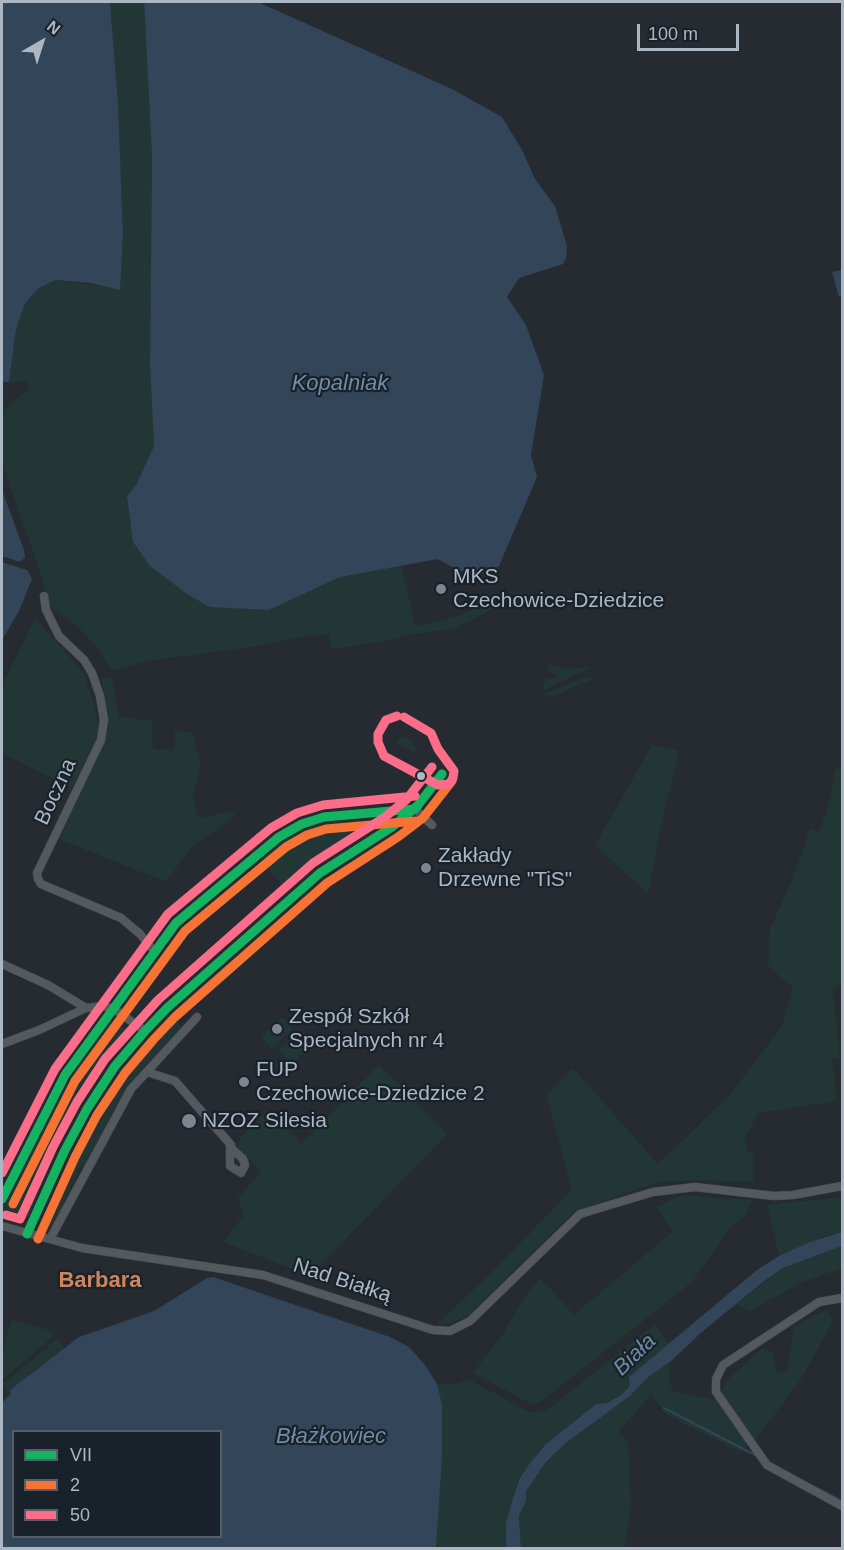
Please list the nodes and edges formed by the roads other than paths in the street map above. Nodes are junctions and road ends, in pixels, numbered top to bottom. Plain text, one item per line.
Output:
1 (44, 596) dead end
2 (442, 774) dead end
3 (415, 809) junction
4 (432, 825) dead end
5 (154, 951) junction
6 (2, 964) edge
7 (86, 1008) junction
8 (114, 1009) junction
9 (197, 1017) dead end
10 (145, 1031) junction
11 (2, 1044) edge
12 (147, 1072) junction
13 (230, 1147) dead end
14 (843, 1186) edge
15 (2, 1199) edge
16 (2, 1226) edge
17 (27, 1234) junction
18 (50, 1239) junction
19 (843, 1298) edge
20 (843, 1506) edge

1 - 5 street, Boczna
2 - 3 street
3 - 4 street
3 - 5 street
3 - 10 street
5 - 8 street
6 - 7 street
7 - 8 street
7 - 11 street
8 - 10 street
8 - 15 street
9 - 12 street
10 - 17 street
12 - 13 street
12 - 18 street
14 - 18 street, Nad Białką
16 - 17 street, Nad Białką
17 - 18 street, Nad Białką
19 - 20 street

